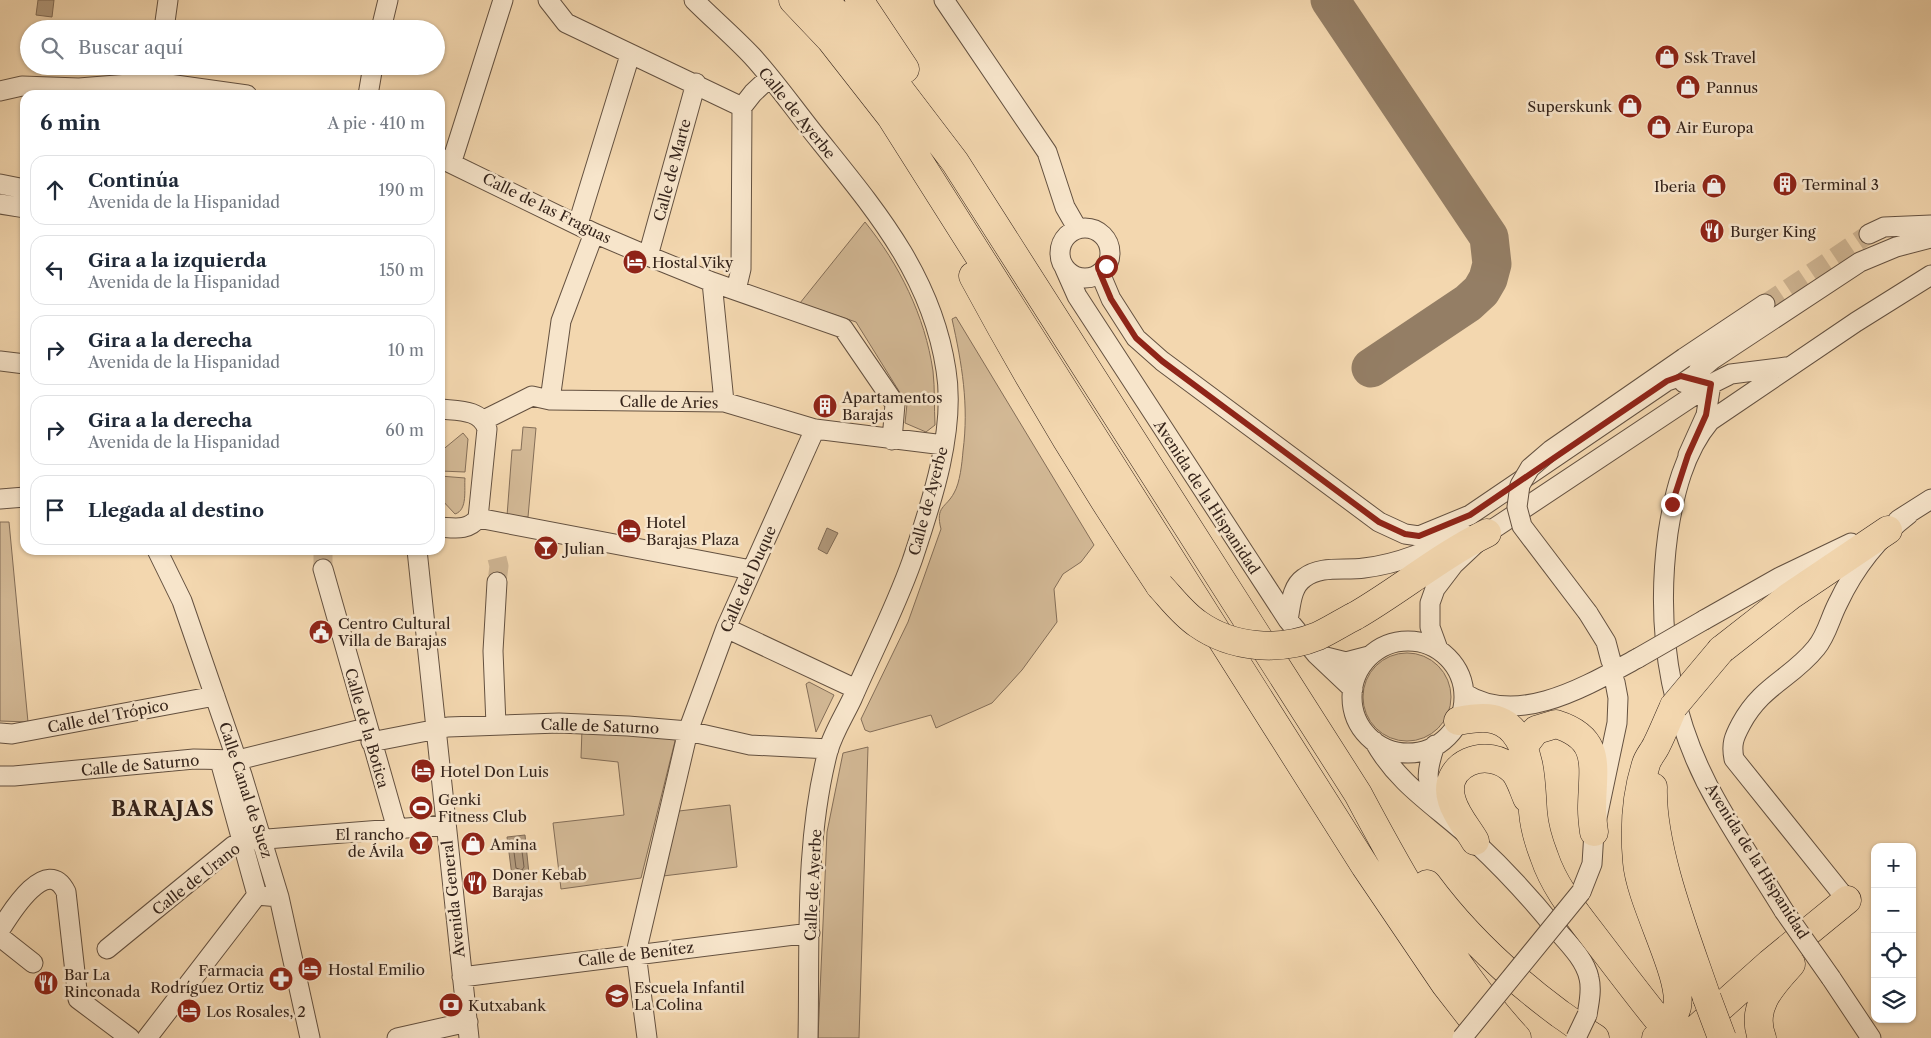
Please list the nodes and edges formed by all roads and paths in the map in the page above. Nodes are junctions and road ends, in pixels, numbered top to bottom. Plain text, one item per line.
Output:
1 (168, 0) edge
2 (388, 0) edge
3 (503, 0) edge
4 (548, 0) edge
5 (694, 0) edge
6 (793, 0) edge
7 (824, 0) edge
8 (859, 0) edge
9 (944, 0) edge
10 (165, 20) edge
11 (383, 20) edge
12 (630, 55) junction
13 (371, 75) edge
14 (768, 78) junction
15 (155, 81) edge
16 (696, 83) junction
17 (214, 90) edge
18 (369, 90) edge
19 (0, 91) edge
20 (742, 107) junction
21 (446, 160) edge
22 (955, 162) junction
23 (933, 181) junction
24 (0, 184) edge
25 (20, 188) edge
26 (0, 204) edge
27 (20, 207) edge
28 (1931, 225) edge
29 (586, 228) junction
30 (1077, 228) junction
31 (1869, 234) tunnel mouth
32 (1931, 238) edge
33 (648, 256) junction
34 (1065, 269) junction
35 (1099, 274) junction
36 (1931, 275) edge
37 (712, 282) junction
38 (736, 290) junction
39 (1765, 304) tunnel mouth
40 (1103, 335) junction
41 (1746, 339) junction
42 (0, 360) edge
43 (20, 363) edge
44 (1789, 367) junction
45 (1691, 378) junction
46 (1711, 384) junction
47 (550, 400) junction
48 (724, 402) junction
49 (445, 409) edge
50 (484, 420) junction
51 (815, 429) junction
52 (892, 440) junction
53 (944, 445) junction
54 (1688, 455) junction
55 (20, 497) edge
56 (1931, 498) edge
57 (0, 499) edge
58 (478, 518) junction
59 (1898, 522) junction
60 (445, 527) edge
61 (1487, 533) junction
62 (159, 555) edge
63 (418, 555) edge
64 (751, 570) junction
65 (323, 572) tunnel mouth
66 (496, 588) tunnel mouth
67 (1288, 620) junction
68 (726, 628) junction
69 (1438, 649) junction
70 (1316, 654) junction
71 (1369, 656) junction
72 (1611, 661) dead end
73 (1615, 682) dead end
74 (856, 689) junction
75 (1352, 689) junction
76 (1464, 693) junction
77 (216, 696) junction
78 (1458, 721) junction
79 (496, 725) junction
80 (436, 731) junction
81 (688, 731) junction
82 (0, 733) edge
83 (368, 735) junction
84 (1374, 741) junction
85 (1435, 745) junction
86 (1656, 745) junction
87 (1523, 747) junction
88 (829, 749) junction
89 (229, 761) junction
90 (0, 776) edge
91 (1358, 794) junction
92 (1533, 813) junction
93 (1447, 817) junction
94 (445, 825) junction
95 (397, 829) junction
96 (1594, 832) junction
97 (263, 840) junction
98 (1475, 841) junction
99 (242, 842) junction
100 (257, 895) junction
101 (278, 897) junction
102 (1847, 900) joint
103 (1821, 923) junction
104 (0, 930) edge
105 (810, 933) junction
106 (0, 937) edge
107 (107, 949) dead end
108 (636, 954) junction
109 (33, 962) dead end
110 (462, 976) junction
111 (1656, 1027) edge
112 (468, 1030) edge
113 (1583, 1032) edge
114 (1475, 1033) edge
115 (130, 1038) edge
116 (148, 1038) edge
117 (310, 1038) edge
118 (397, 1038) edge
119 (648, 1038) edge
120 (808, 1038) edge
121 (1518, 1038) edge
122 (1686, 1038) edge
123 (1722, 1038) edge
124 (1762, 1038) edge
125 (1871, 1038) edge

1 - 10 street
2 - 11 street
3 - 21 street
4 - 12 street
5 - 14 street, Calle de Ayerbe
6 - 23 highway
7 - 22 highway
8 - 22 highway
9 - 30 street
12 - 16 street
12 - 29 street
13 - 18 street
14 - 20 street
14 - 53 street, Calle de Ayerbe
15 - 17 street
15 - 19 street
16 - 20 street
16 - 33 street, Calle de Marte
20 - 38 street
21 - 29 street, Calle de las Fraguas
22 - 91 highway
23 - 61 highway, bridge
23 - 114 highway
24 - 25 street
26 - 27 street
28 - 31 street
29 - 33 street, Calle de las Fraguas
29 - 47 street
30 - 34 street
30 - 35 street
32 - 41 street
33 - 37 street, Calle de las Fraguas
34 - 35 street
34 - 40 street, Avenida de la Hispanidad
35 - 40 street, Avenida de la Hispanidad
35 - 45 street
36 - 44 street
37 - 38 street, Calle de las Fraguas
37 - 48 street
38 - 52 street, Calle de las Fraguas
39 - 72 street, bridge
40 - 67 street, Avenida de la Hispanidad
41 - 45 street
41 - 46 street
42 - 43 street
44 - 46 street
44 - 54 street, Avenida de la Hispanidad
45 - 46 street
45 - 67 street
46 - 54 street, Avenida de la Hispanidad
46 - 61 street
47 - 48 street, Calle de Aries
47 - 50 street, Calle de Aries
48 - 51 street, Calle de Aries
49 - 50 street
50 - 58 street
51 - 52 street, Calle de Aries
51 - 64 street, Calle del Duque
52 - 53 street, Calle de Aries
53 - 74 street, Calle de Ayerbe
54 - 125 street, Avenida de la Hispanidad, bridge
55 - 57 street
56 - 59 street
58 - 60 street
58 - 64 street
59 - 76 street, bridge
59 - 86 highway, bridge
59 - 102 street
61 - 69 street
62 - 77 street, Calle Canal de Suez
63 - 80 street, Avenida General
64 - 68 street, Calle del Duque
65 - 83 street, Calle de la Botica
66 - 79 street
67 - 70 street, Avenida de la Hispanidad
68 - 74 street
68 - 81 street, Calle del Duque
69 - 71 street
69 - 76 street
70 - 71 street
70 - 75 street, Avenida de la Hispanidad
71 - 75 street
73 - 96 street
74 - 88 street, Calle de Ayerbe
75 - 84 street
76 - 78 street
77 - 82 street, Calle del Trópico
77 - 89 street, Calle Canal de Suez
78 - 85 street
78 - 87 highway
79 - 80 street, Calle de Saturno
79 - 81 street, Calle de Saturno
80 - 83 street, Calle de Saturno
80 - 94 street, Avenida General
81 - 88 street, Calle de Saturno
81 - 108 street, Calle del Duque
83 - 89 street, Calle de Saturno
83 - 95 street, Calle de la Botica
84 - 85 street
84 - 93 street
85 - 93 street
86 - 111 highway
86 - 123 highway, bridge
87 - 92 highway
87 - 96 highway
88 - 105 street, Calle de Ayerbe
89 - 90 street, Calle de Saturno
89 - 97 street, Calle Canal de Suez
89 - 99 street
91 - 113 highway
91 - 121 highway
92 - 98 highway
92 - 111 highway
93 - 98 street
94 - 95 street, Calle de Urano
94 - 110 street, Avenida General
95 - 97 street, Calle de Urano
96 - 114 street, bridge
97 - 99 street, Calle de Urano
97 - 101 street, Calle Canal de Suez
98 - 113 street
99 - 100 street
99 - 107 street, Calle de Urano
100 - 101 street
100 - 116 street
101 - 117 street, Calle Canal de Suez
102 - 103 highway
103 - 122 highway
103 - 124 highway
104 - 115 street
105 - 108 street, Calle de Benítez
105 - 120 street, Calle de Ayerbe
106 - 109 street
108 - 110 street, Calle de Benítez
108 - 119 street
110 - 112 street, Avenida General
112 - 118 street

